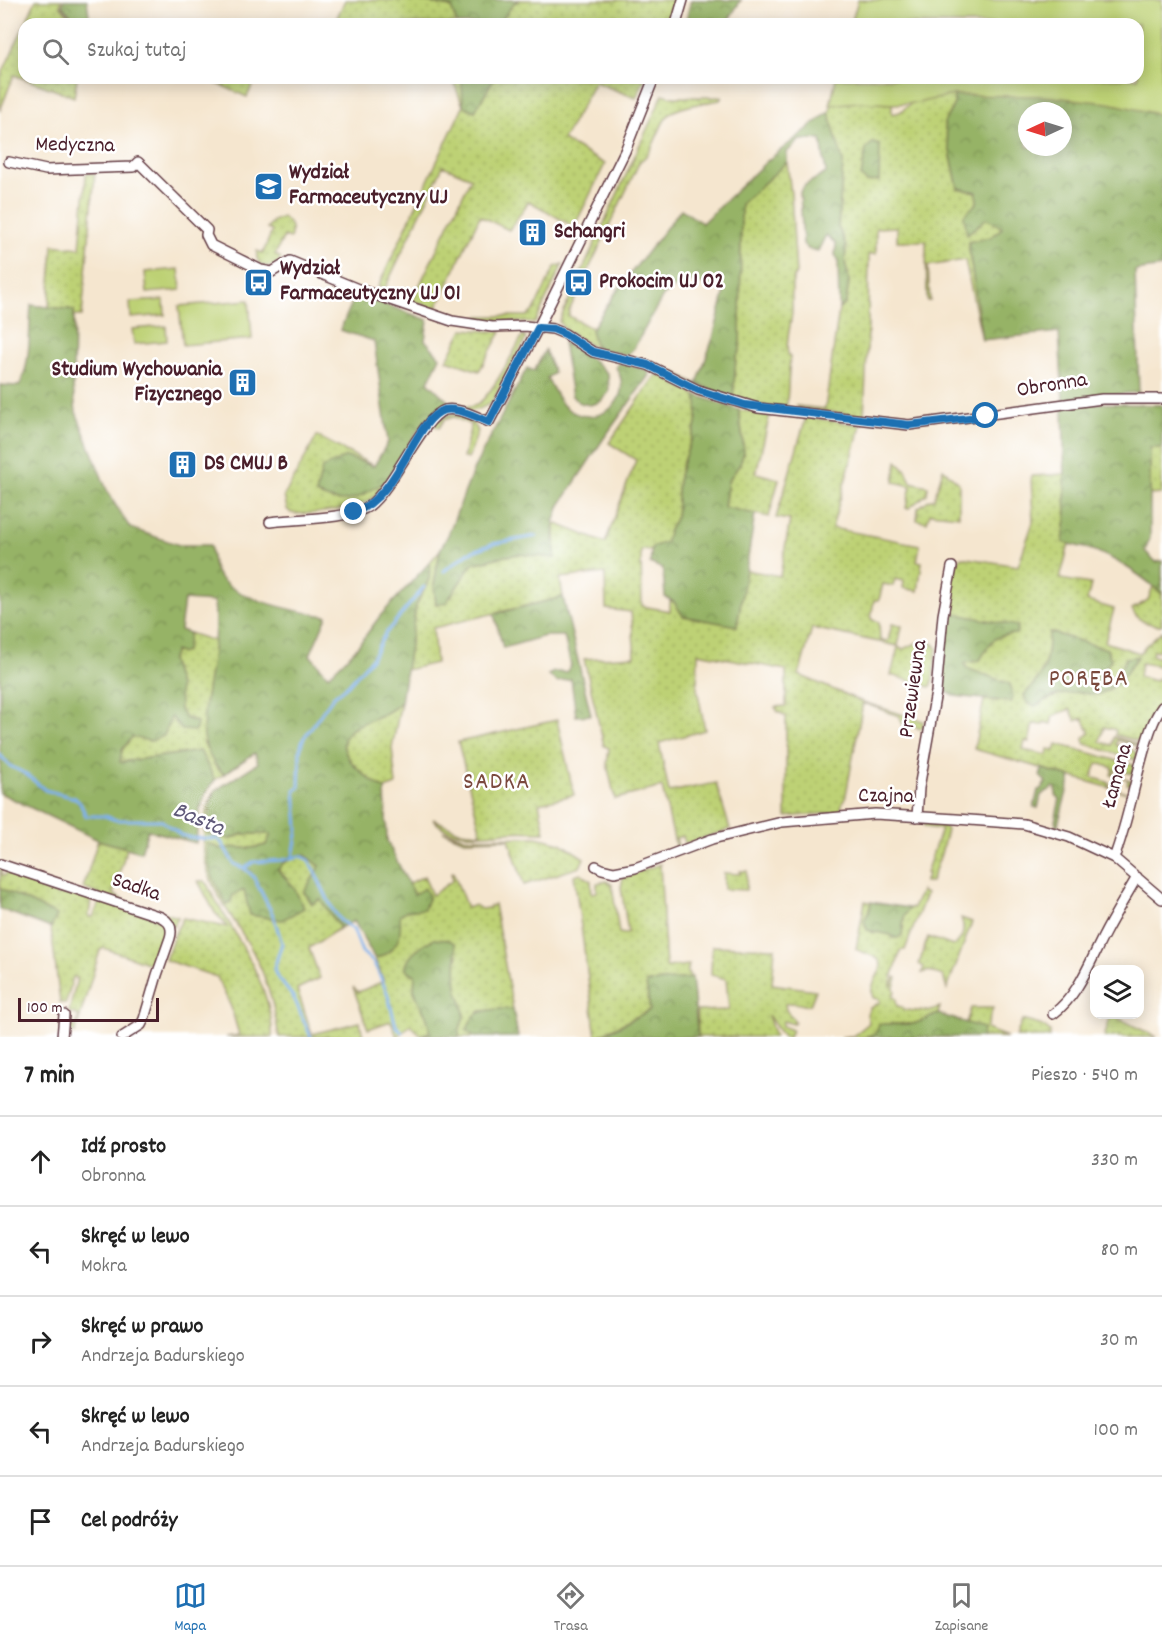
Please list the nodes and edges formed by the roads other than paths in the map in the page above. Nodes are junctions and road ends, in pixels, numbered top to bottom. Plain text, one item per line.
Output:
1 (683, 0) edge
2 (678, 18) edge
3 (652, 84) edge
4 (9, 162) dead end
5 (207, 230) joint
6 (538, 328) junction
7 (1162, 399) edge
8 (270, 522) dead end
9 (952, 567) dead end
10 (1162, 707) edge
11 (917, 817) junction
12 (1114, 858) junction
13 (0, 864) edge
14 (596, 866) dead end
15 (1137, 877) junction
16 (1162, 899) edge
17 (1053, 1014) dead end
18 (64, 1015) dead end
19 (62, 1037) edge
20 (122, 1037) edge

1 - 2 street
3 - 6 street
4 - 5 street, Medyczna
5 - 6 street, Obronna
6 - 7 street, Obronna
6 - 8 street
9 - 11 street, Przewiewna
10 - 12 street, Łamana
11 - 12 street, Czajna
11 - 14 street, Czajna
12 - 15 street, Czajna
13 - 20 street, Sadka
15 - 16 street, Czajna
15 - 17 street
18 - 19 street

